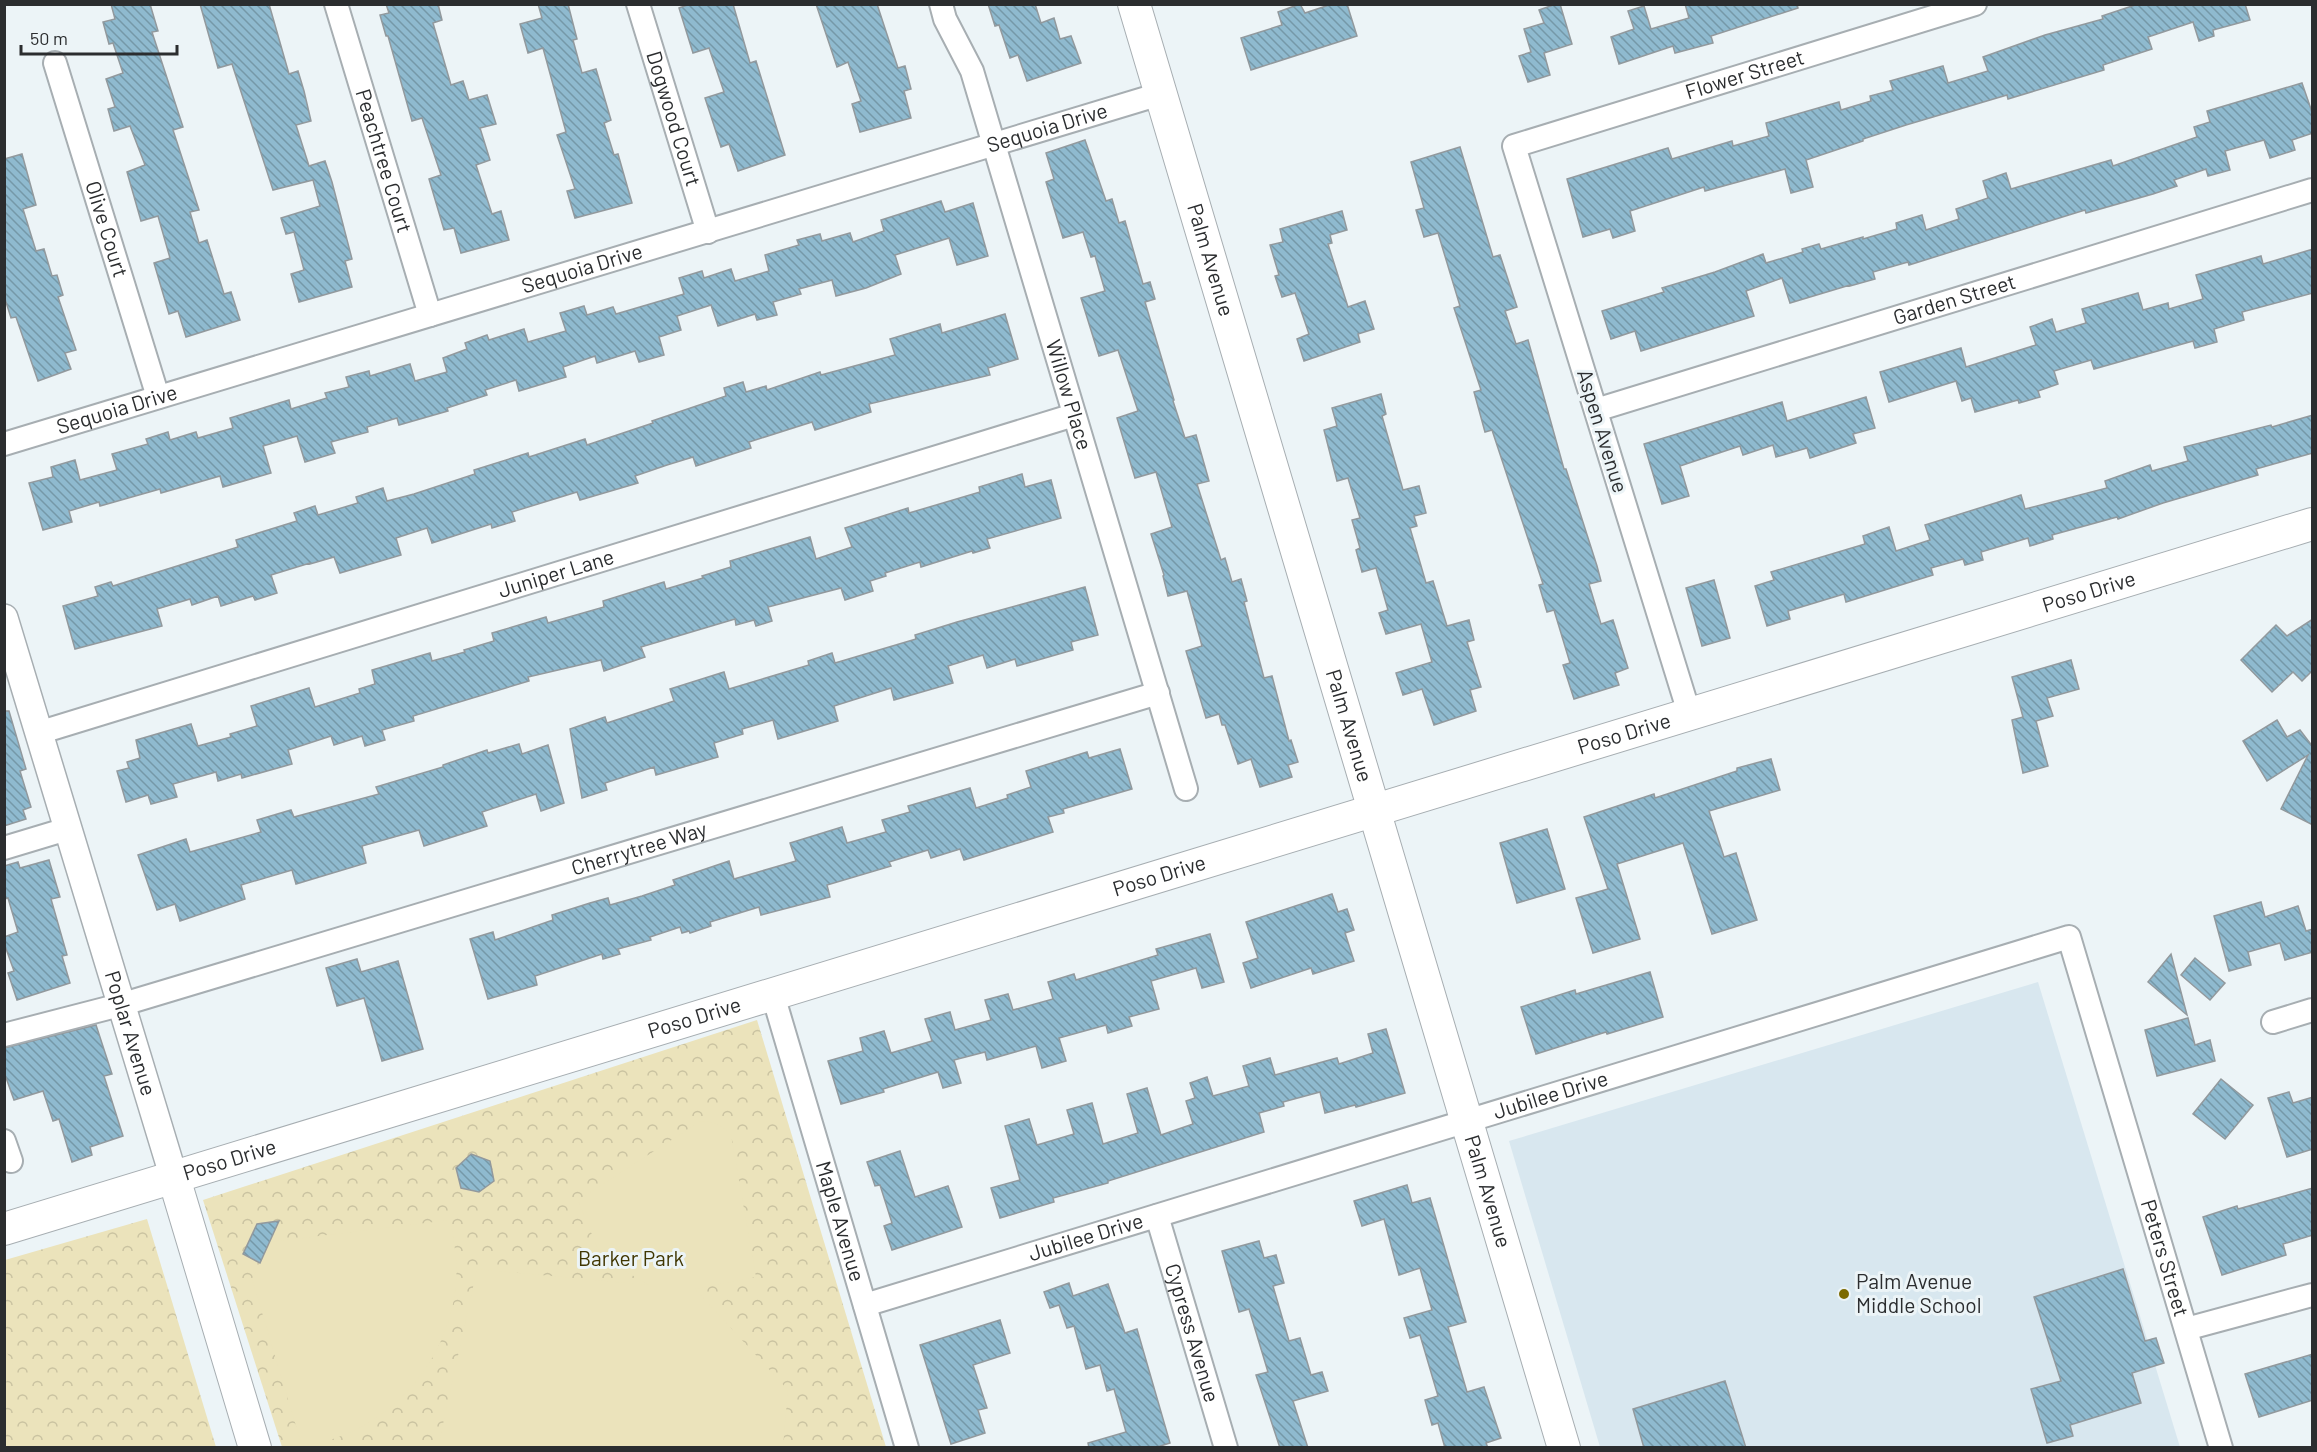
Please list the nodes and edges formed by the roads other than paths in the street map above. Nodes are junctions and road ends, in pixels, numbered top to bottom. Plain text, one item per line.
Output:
1 (336, 4) edge
2 (638, 4) edge
3 (940, 4) edge
4 (1134, 4) edge
5 (1975, 4) edge
6 (55, 63) dead end
7 (1160, 93) junction
8 (993, 143) junction
9 (1514, 146) joint
10 (2313, 190) edge
11 (708, 232) junction
12 (430, 315) junction
13 (158, 397) junction
14 (1596, 410) junction
15 (1074, 415) junction
16 (4, 444) edge
17 (2313, 525) edge
18 (4, 618) edge
19 (1158, 693) junction
20 (1690, 716) junction
21 (38, 733) junction
22 (1186, 789) dead end
23 (1375, 812) junction
24 (67, 829) junction
25 (4, 848) edge
26 (773, 995) junction
27 (120, 1005) junction
28 (2313, 1010) edge
29 (2274, 1022) dead end
30 (4, 1035) edge
31 (2108, 1069) joint
32 (1467, 1122) junction
33 (174, 1178) junction
34 (1157, 1216) junction
35 (4, 1229) edge
36 (2313, 1295) edge
37 (865, 1305) junction
38 (2186, 1329) junction
39 (255, 1448) edge
40 (908, 1448) edge
41 (1226, 1448) edge
42 (1564, 1448) edge
43 (2221, 1448) edge

1 - 12 street, Peachtree Court
2 - 11 street, Dogwood Court
3 - 8 street, Willow Place
4 - 7 main road, Palm Avenue
5 - 9 street, Flower Street
6 - 13 street, Olive Court
7 - 8 street, Sequoia Drive
7 - 23 main road, Palm Avenue
8 - 11 street, Sequoia Drive
8 - 15 street, Willow Place
9 - 14 street, Aspen Avenue
10 - 14 street, Garden Street
11 - 12 street, Sequoia Drive
12 - 13 street, Sequoia Drive
13 - 16 street, Sequoia Drive
14 - 20 street, Aspen Avenue
15 - 19 street, Willow Place
15 - 21 street, Juniper Lane
17 - 20 main road, Poso Drive
18 - 21 street, Poplar Avenue
19 - 22 street, Willow Place
19 - 27 street, Cherrytree Way
20 - 23 main road, Poso Drive
21 - 24 street, Poplar Avenue
23 - 26 main road, Poso Drive
23 - 32 main road, Palm Avenue
24 - 25 street
24 - 27 street, Poplar Avenue
26 - 33 main road, Poso Drive
26 - 37 street, Maple Avenue
27 - 30 street, Cherrytree Way
27 - 33 street, Poplar Avenue
28 - 29 street
31 - 32 street, Jubilee Drive
31 - 38 street, Peters Street
32 - 34 street, Jubilee Drive
32 - 42 main road, Palm Avenue
33 - 35 main road, Poso Drive
33 - 39 main road, Poplar Avenue
34 - 37 street, Jubilee Drive
34 - 41 street, Cypress Avenue
36 - 38 street
37 - 40 street, Maple Avenue
38 - 43 street, Peters Street

